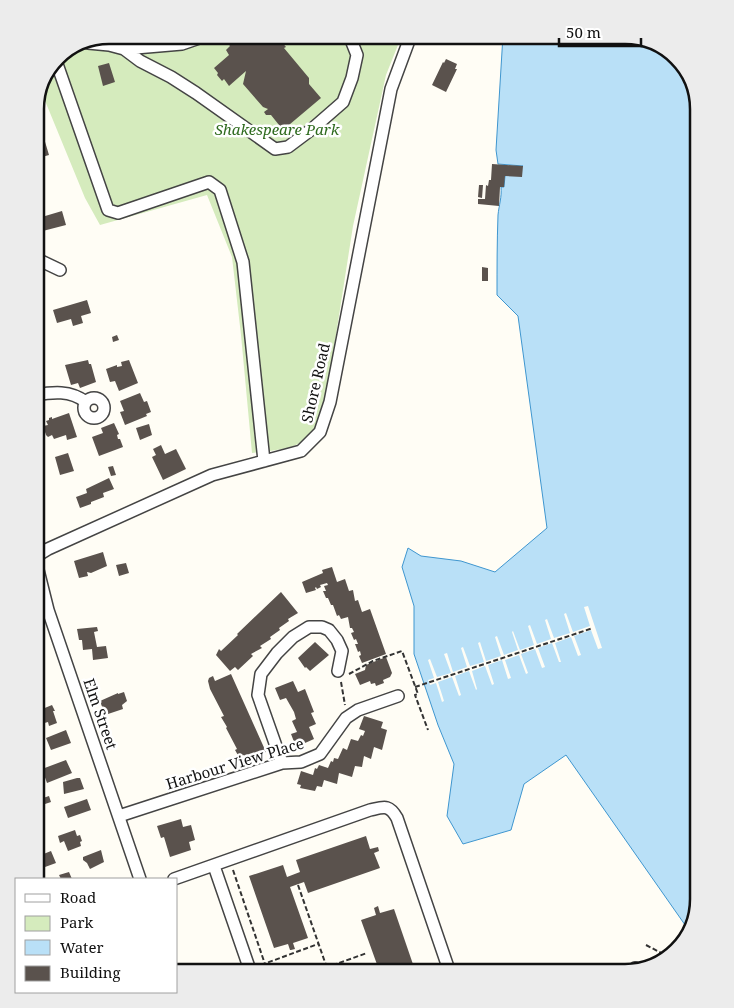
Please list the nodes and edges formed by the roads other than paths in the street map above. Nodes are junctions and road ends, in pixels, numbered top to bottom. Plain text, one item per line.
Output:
1 (103, 44) edge
2 (182, 44) edge
3 (353, 44) edge
4 (408, 44) edge
5 (124, 48) junction
6 (58, 68) edge
7 (44, 262) edge
8 (60, 270) dead end
9 (44, 394) edge
10 (86, 402) dead end
11 (264, 461) junction
12 (44, 551) edge
13 (44, 594) edge
14 (44, 610) edge
15 (48, 610) junction
16 (338, 671) dead end
17 (398, 696) dead end
18 (282, 763) junction
19 (119, 816) junction
20 (214, 866) junction
21 (140, 878) edge
22 (177, 878) edge
23 (248, 964) edge
24 (447, 964) edge

1 - 5 street
2 - 5 street
3 - 5 street
4 - 11 street, Shore Road
6 - 11 street
7 - 8 street
9 - 10 street
11 - 12 street, Shore Road
13 - 15 street, Elm Street
14 - 15 street
15 - 19 street, Elm Street
16 - 18 street
17 - 18 street, Harbour View Place
18 - 19 street, Harbour View Place
19 - 21 street, Elm Street
20 - 22 street
20 - 23 street
20 - 24 street

